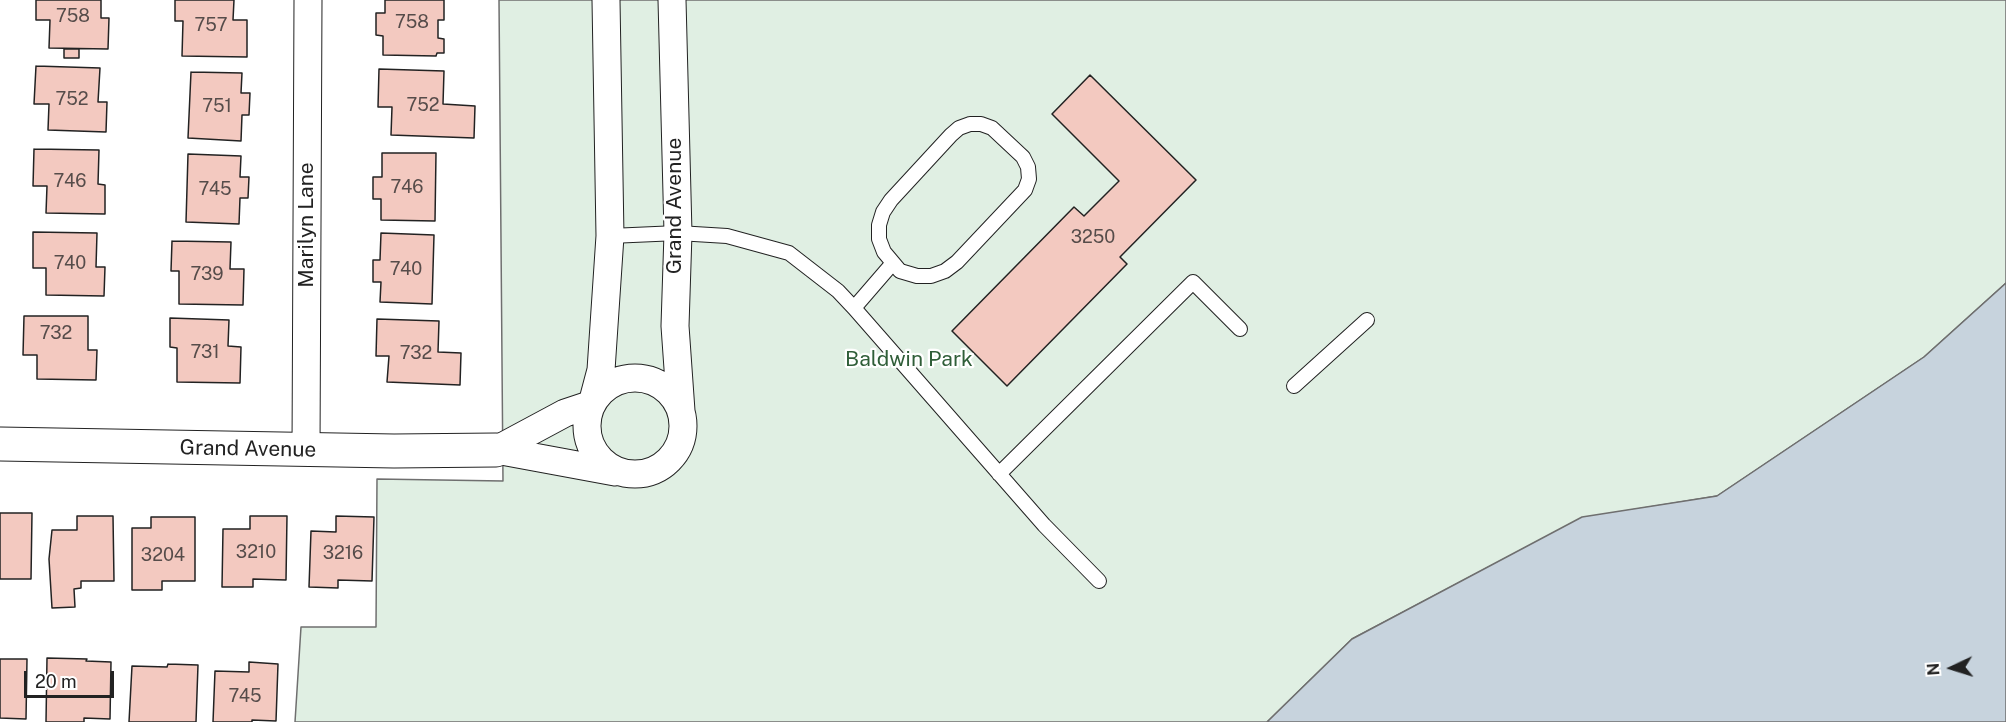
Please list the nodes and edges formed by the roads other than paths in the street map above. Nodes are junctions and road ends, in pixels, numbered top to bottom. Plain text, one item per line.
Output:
1 (308, 0) edge
2 (606, 0) edge
3 (672, 0) edge
4 (678, 233) junction
5 (610, 236) junction
6 (892, 264) junction
7 (854, 308) junction
8 (1368, 320) dead end
9 (1240, 329) dead end
10 (1294, 386) dead end
11 (592, 404) junction
12 (681, 411) junction
13 (0, 444) edge
14 (306, 450) junction
15 (496, 450) junction
16 (630, 474) junction
17 (999, 474) junction
18 (1099, 581) dead end

1 - 14 street, Marilyn Lane
2 - 5 street
3 - 4 street, Grand Avenue
4 - 5 lane
4 - 7 lane
4 - 12 street, Grand Avenue
5 - 11 street
6 - 6 lane
6 - 7 lane
7 - 17 lane
8 - 10 lane
9 - 17 lane
11 - 12 street, Grand Avenue
11 - 15 street, Grand Avenue
11 - 16 street
12 - 16 street, Grand Avenue
13 - 14 street, Grand Avenue
14 - 15 street, Grand Avenue
15 - 16 street, Grand Avenue
17 - 18 lane

